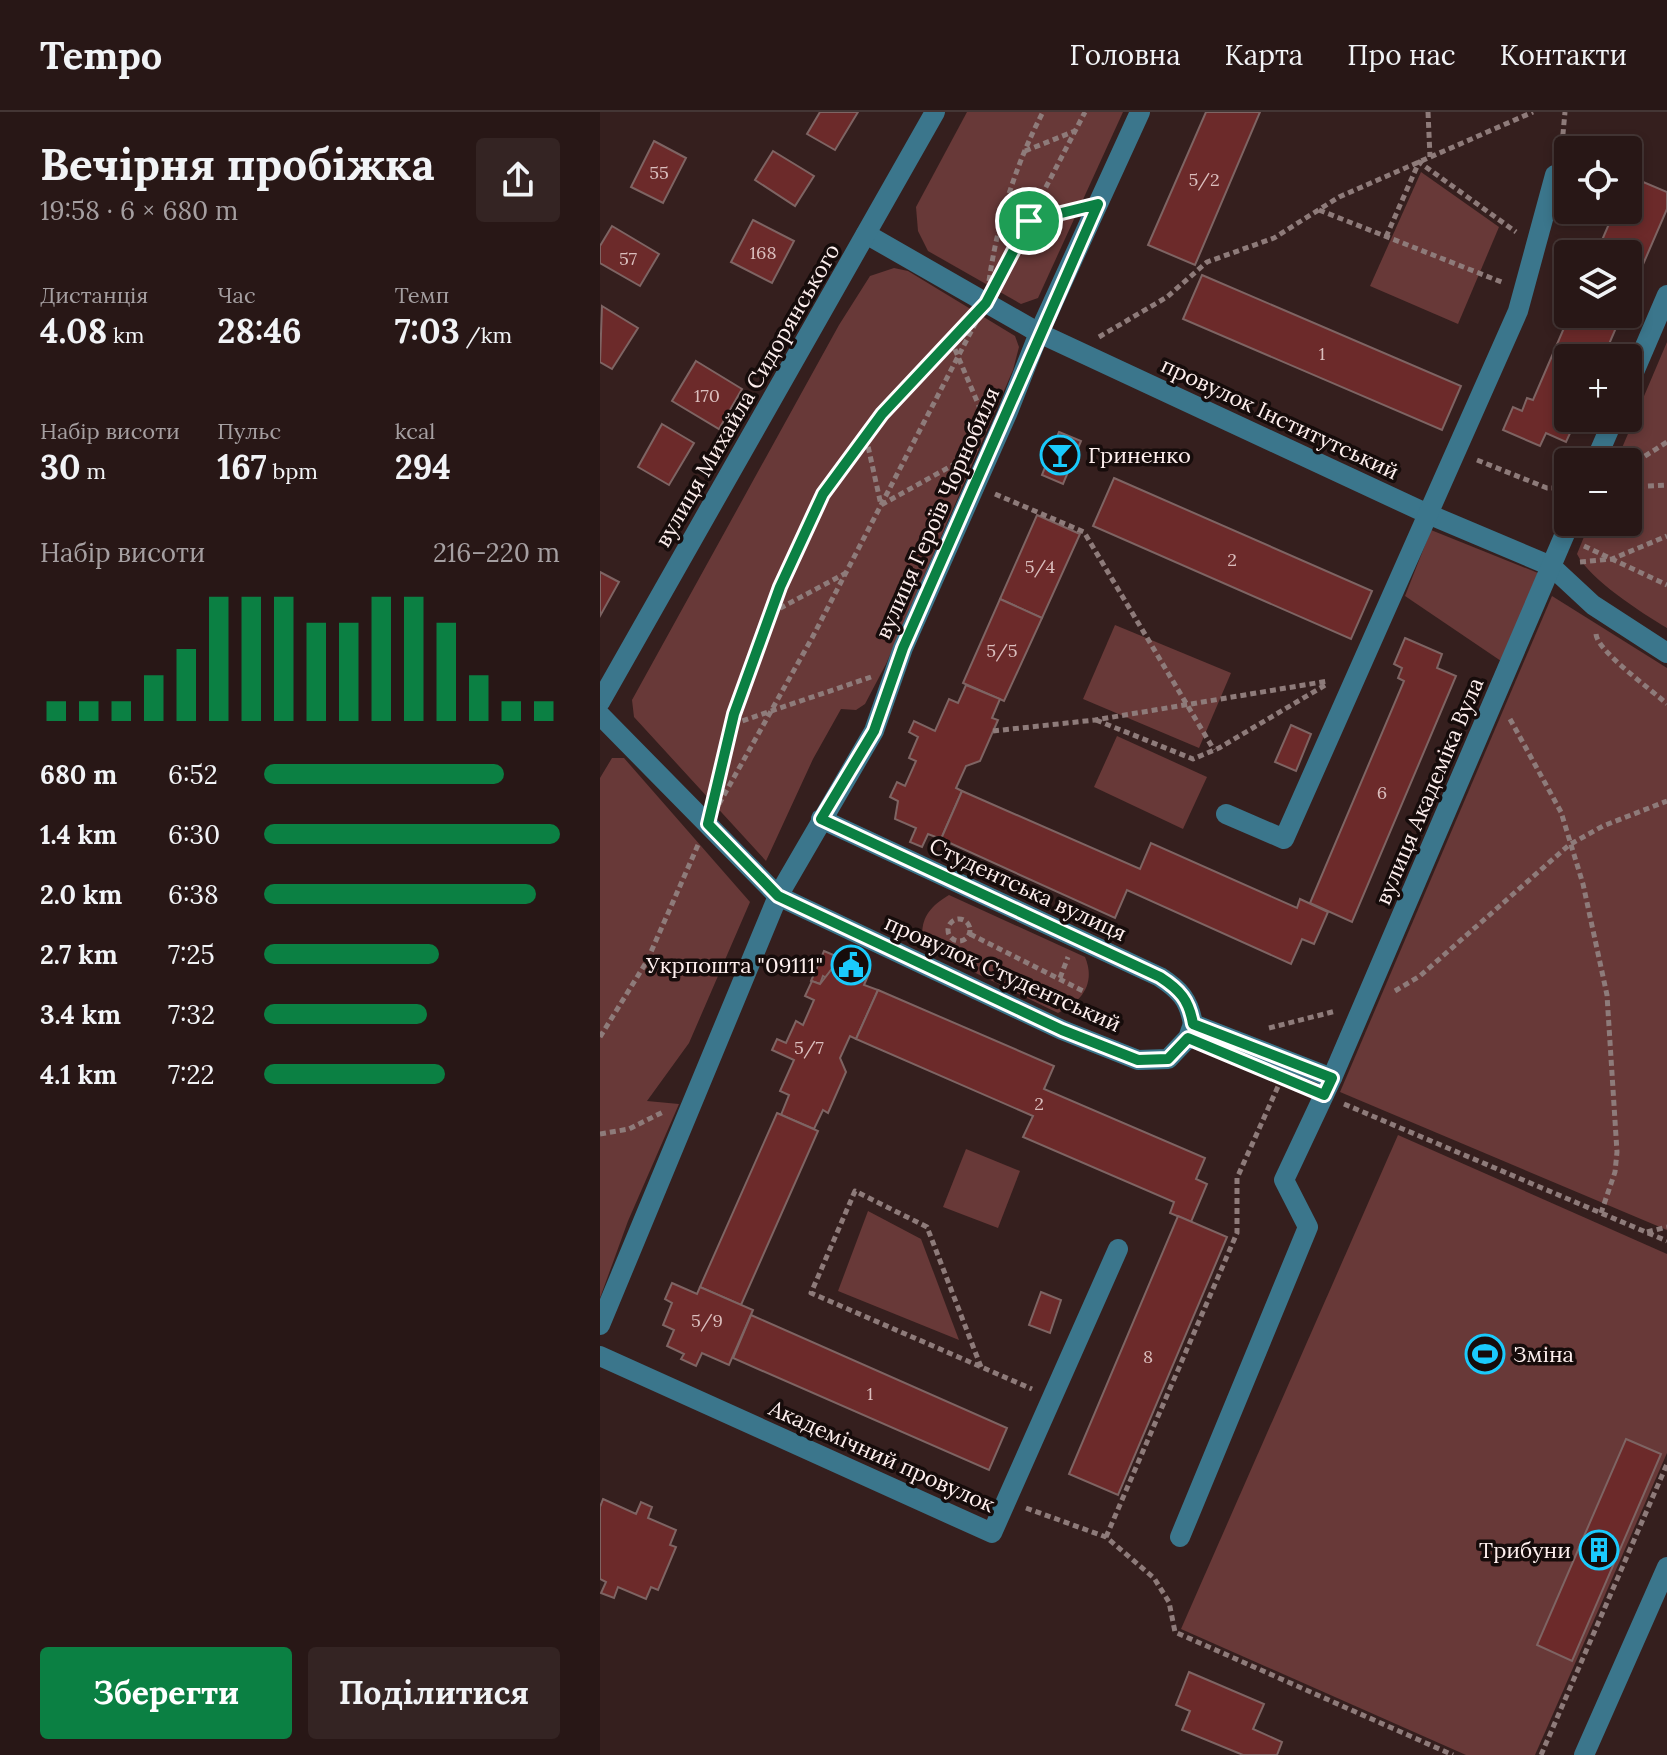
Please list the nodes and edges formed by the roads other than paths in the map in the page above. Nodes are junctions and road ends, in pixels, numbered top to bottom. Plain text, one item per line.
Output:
1 (935, 112) edge
2 (1140, 112) edge
3 (1554, 179) edge
4 (866, 234) junction
5 (1667, 295) edge
6 (1039, 333) junction
7 (1642, 353) edge
8 (1428, 514) junction
9 (1564, 536) edge
10 (1551, 566) junction
11 (1667, 653) edge
12 (600, 702) edge
13 (600, 715) edge
14 (1226, 814) dead end
15 (821, 819) junction
16 (778, 896) junction
17 (1193, 1024) junction
18 (1328, 1087) junction
19 (1118, 1249) dead end
20 (600, 1325) edge
21 (600, 1356) edge
22 (1180, 1537) dead end
23 (1667, 1567) edge
24 (1584, 1755) edge

1 - 4 street, вулиця Михайла Сидорянського
2 - 6 street, вулиця Героїв Чорнобиля
3 - 8 street
4 - 6 street, провулок Інститутський
4 - 12 street, вулиця Михайла Сидорянського
5 - 7 street
6 - 8 street, провулок Інститутський
6 - 15 street, вулиця Героїв Чорнобиля
8 - 10 street, провулок Інститутський
8 - 14 street
9 - 10 street, вулиця Академіка Вула
10 - 11 street, провулок Інститутський
10 - 18 street, вулиця Академіка Вула
13 - 16 street
15 - 16 street, вулиця Героїв Чорнобиля
15 - 17 street, Студентська вулиця
16 - 17 street, провулок Студентський
16 - 20 street, вулиця Героїв Чорнобиля
17 - 18 street
18 - 22 street, вулиця Академіка Вула
19 - 21 street, Академічний провулок
23 - 24 street

